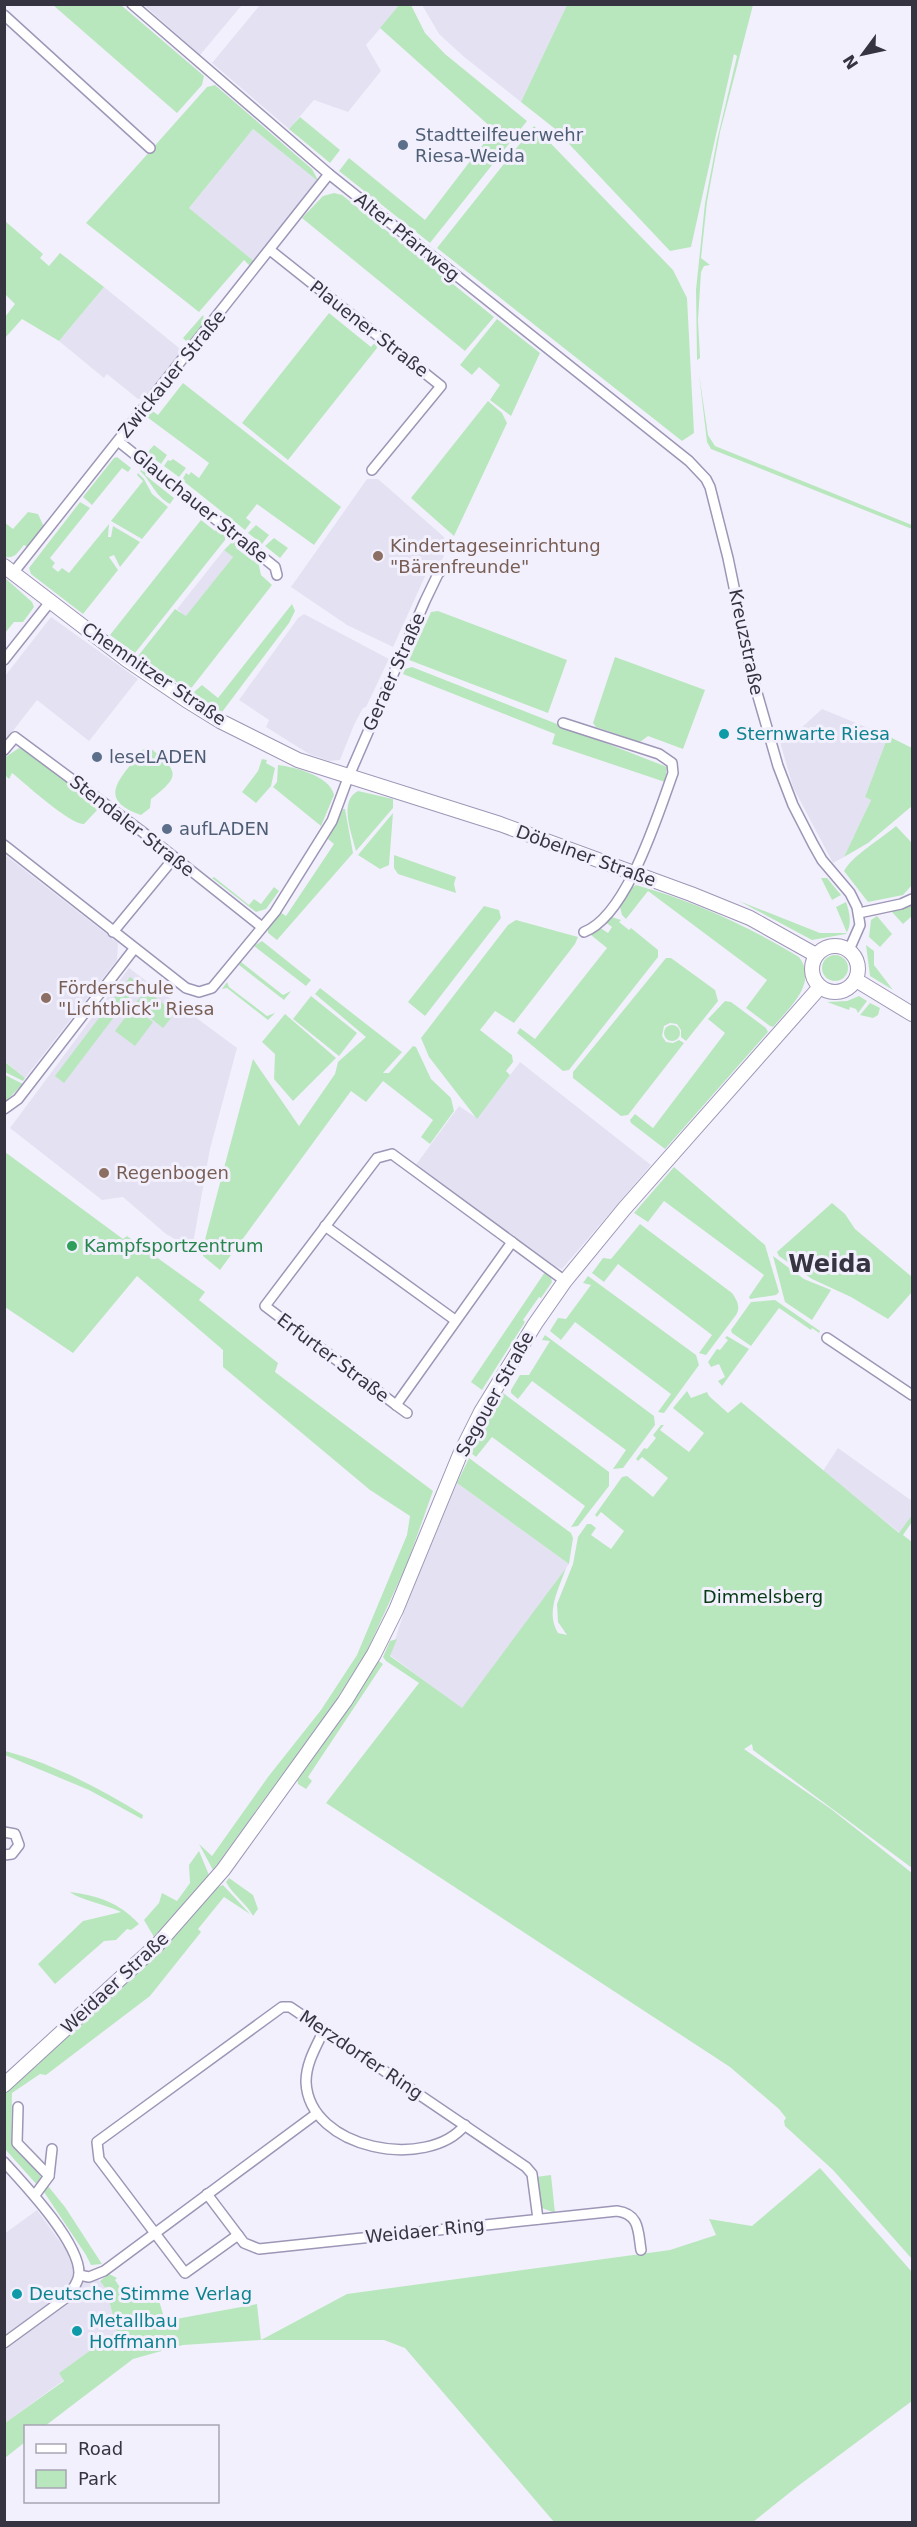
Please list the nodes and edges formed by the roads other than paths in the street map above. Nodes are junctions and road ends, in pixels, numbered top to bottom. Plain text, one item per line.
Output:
1 (132, 4) edge
2 (4, 15) edge
3 (150, 148) dead end
4 (329, 174) junction
5 (270, 250) junction
6 (118, 441) junction
7 (689, 461) joint
8 (372, 470) dead end
9 (9, 569) edge
10 (444, 569) dead end
11 (277, 575) dead end
12 (50, 602) junction
13 (4, 660) edge
14 (562, 723) dead end
15 (4, 750) edge
16 (348, 778) junction
17 (4, 845) edge
18 (174, 858) junction
19 (634, 873) junction
20 (912, 899) edge
21 (859, 913) junction
22 (260, 930) junction
23 (113, 932) junction
24 (584, 932) dead end
25 (134, 949) junction
26 (849, 950) junction
27 (816, 956) junction
28 (856, 980) junction
29 (820, 987) junction
30 (912, 1014) edge
31 (4, 1109) edge
32 (325, 1226) junction
33 (512, 1242) junction
34 (566, 1281) junction
35 (455, 1320) junction
36 (827, 1338) dead end
37 (912, 1395) edge
38 (396, 1405) junction
39 (407, 1413) dead end
40 (4, 1832) edge
41 (5, 1855) edge
42 (219, 1875) joint
43 (324, 2030) junction
44 (4, 2085) edge
45 (18, 2108) dead end
46 (316, 2114) junction
47 (465, 2125) junction
48 (52, 2149) dead end
49 (4, 2162) edge
50 (49, 2176) junction
51 (207, 2194) junction
52 (35, 2195) junction
53 (538, 2219) junction
54 (155, 2233) junction
55 (238, 2235) junction
56 (641, 2250) dead end
57 (79, 2275) junction
58 (4, 2343) edge

1 - 4 street, Alter Pfarrweg
2 - 3 street
4 - 5 street, Zwickauer Straße
4 - 7 street, Alter Pfarrweg
5 - 6 street, Zwickauer Straße
5 - 8 street, Plauener Straße
6 - 9 street, Zwickauer Straße
6 - 11 street, Glauchauer Straße
7 - 21 street, Kreuzstraße
9 - 12 street, Chemnitzer Straße
10 - 16 street, Geraer Straße
12 - 13 street
12 - 16 street, Chemnitzer Straße
14 - 19 street
15 - 18 street, Stendaler Straße
16 - 19 street, Döbelner Straße
16 - 22 street
17 - 23 street
18 - 22 street, Stendaler Straße
18 - 23 street
19 - 24 street
19 - 27 street, Döbelner Straße
20 - 21 street
21 - 26 street
22 - 25 street
23 - 25 street
25 - 31 street
26 - 27 street
26 - 28 street
27 - 29 street
28 - 29 street
28 - 30 street
29 - 34 street, Segouer Straße
32 - 33 street, Erfurter Straße
32 - 35 street
32 - 38 street, Erfurter Straße
33 - 34 street, Erfurter Straße
33 - 35 street, Erfurter Straße
34 - 42 street, Segouer Straße
35 - 38 street, Erfurter Straße
36 - 37 street
38 - 39 street, Erfurter Straße
40 - 41 street
42 - 44 street, Weidaer Straße
43 - 46 street
43 - 47 street, Merzdorfer Ring
43 - 54 street, Merzdorfer Ring
45 - 50 street
46 - 47 street
46 - 51 street
47 - 53 street, Merzdorfer Ring
48 - 50 street
49 - 52 street
50 - 52 street
51 - 54 street
51 - 55 street, Weidaer Ring
52 - 57 street
53 - 55 street, Weidaer Ring
53 - 56 street, Weidaer Ring
54 - 55 street
54 - 57 street
57 - 58 street

